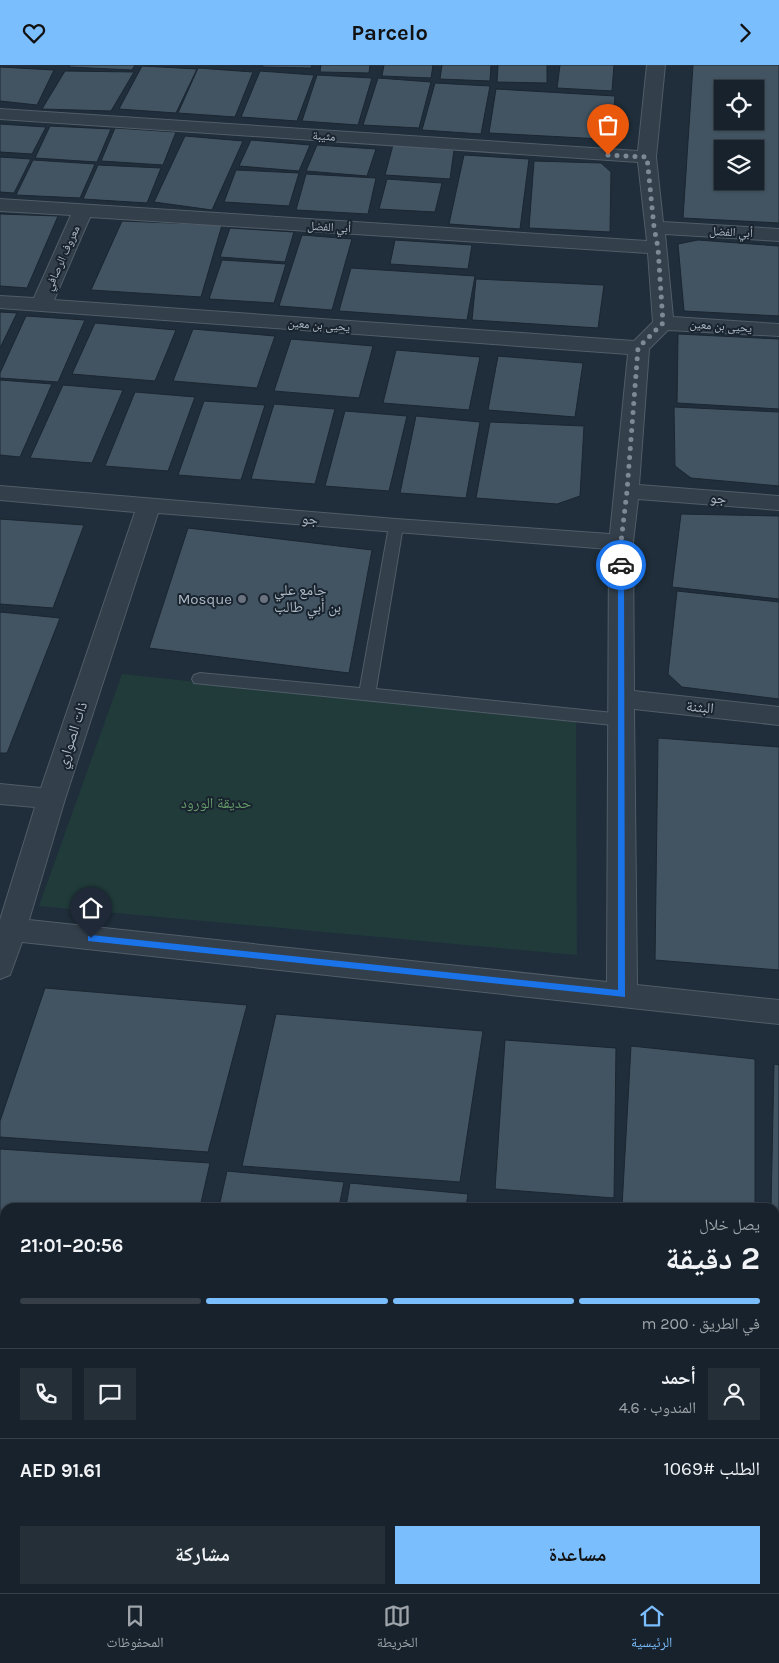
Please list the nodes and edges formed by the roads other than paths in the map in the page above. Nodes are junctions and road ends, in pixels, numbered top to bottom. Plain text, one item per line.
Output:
1 (656, 65) edge
2 (0, 114) edge
3 (647, 157) junction
4 (0, 205) edge
5 (83, 211) junction
6 (779, 235) edge
7 (656, 238) junction
8 (0, 302) edge
9 (42, 305) junction
10 (663, 323) junction
11 (779, 330) edge
12 (638, 348) junction
13 (627, 491) junction
14 (0, 493) edge
15 (779, 503) edge
16 (148, 505) junction
17 (396, 527) junction
18 (621, 542) junction
19 (200, 679) dead end
20 (367, 694) junction
21 (622, 709) junction
22 (779, 716) edge
23 (0, 794) edge
24 (51, 799) junction
25 (13, 930) junction
26 (1, 962) edge
27 (622, 994) junction
28 (779, 1012) edge

1 - 3 street
2 - 3 street, مثيبة
3 - 7 street
4 - 5 street, أبي الفضل
5 - 7 street, أبي الفضل
5 - 9 street, معروف الرصافي
6 - 7 street, أبي الفضل
7 - 10 street
8 - 9 street, يحيى بن معين
9 - 12 street, يحيى بن معين
10 - 11 street, يحيى بن معين
10 - 12 street
12 - 13 street
13 - 15 street, جو
13 - 18 street
14 - 16 street, جو
16 - 17 street, جو
16 - 24 street, ذات الصواري
17 - 18 street, جو
17 - 20 lane
18 - 21 street
19 - 20 lane
20 - 21 lane
21 - 22 street, البثنة
21 - 27 street
23 - 24 street
24 - 25 street, ذات الصواري
25 - 26 street, ذات الصواري
25 - 27 street
27 - 28 street

